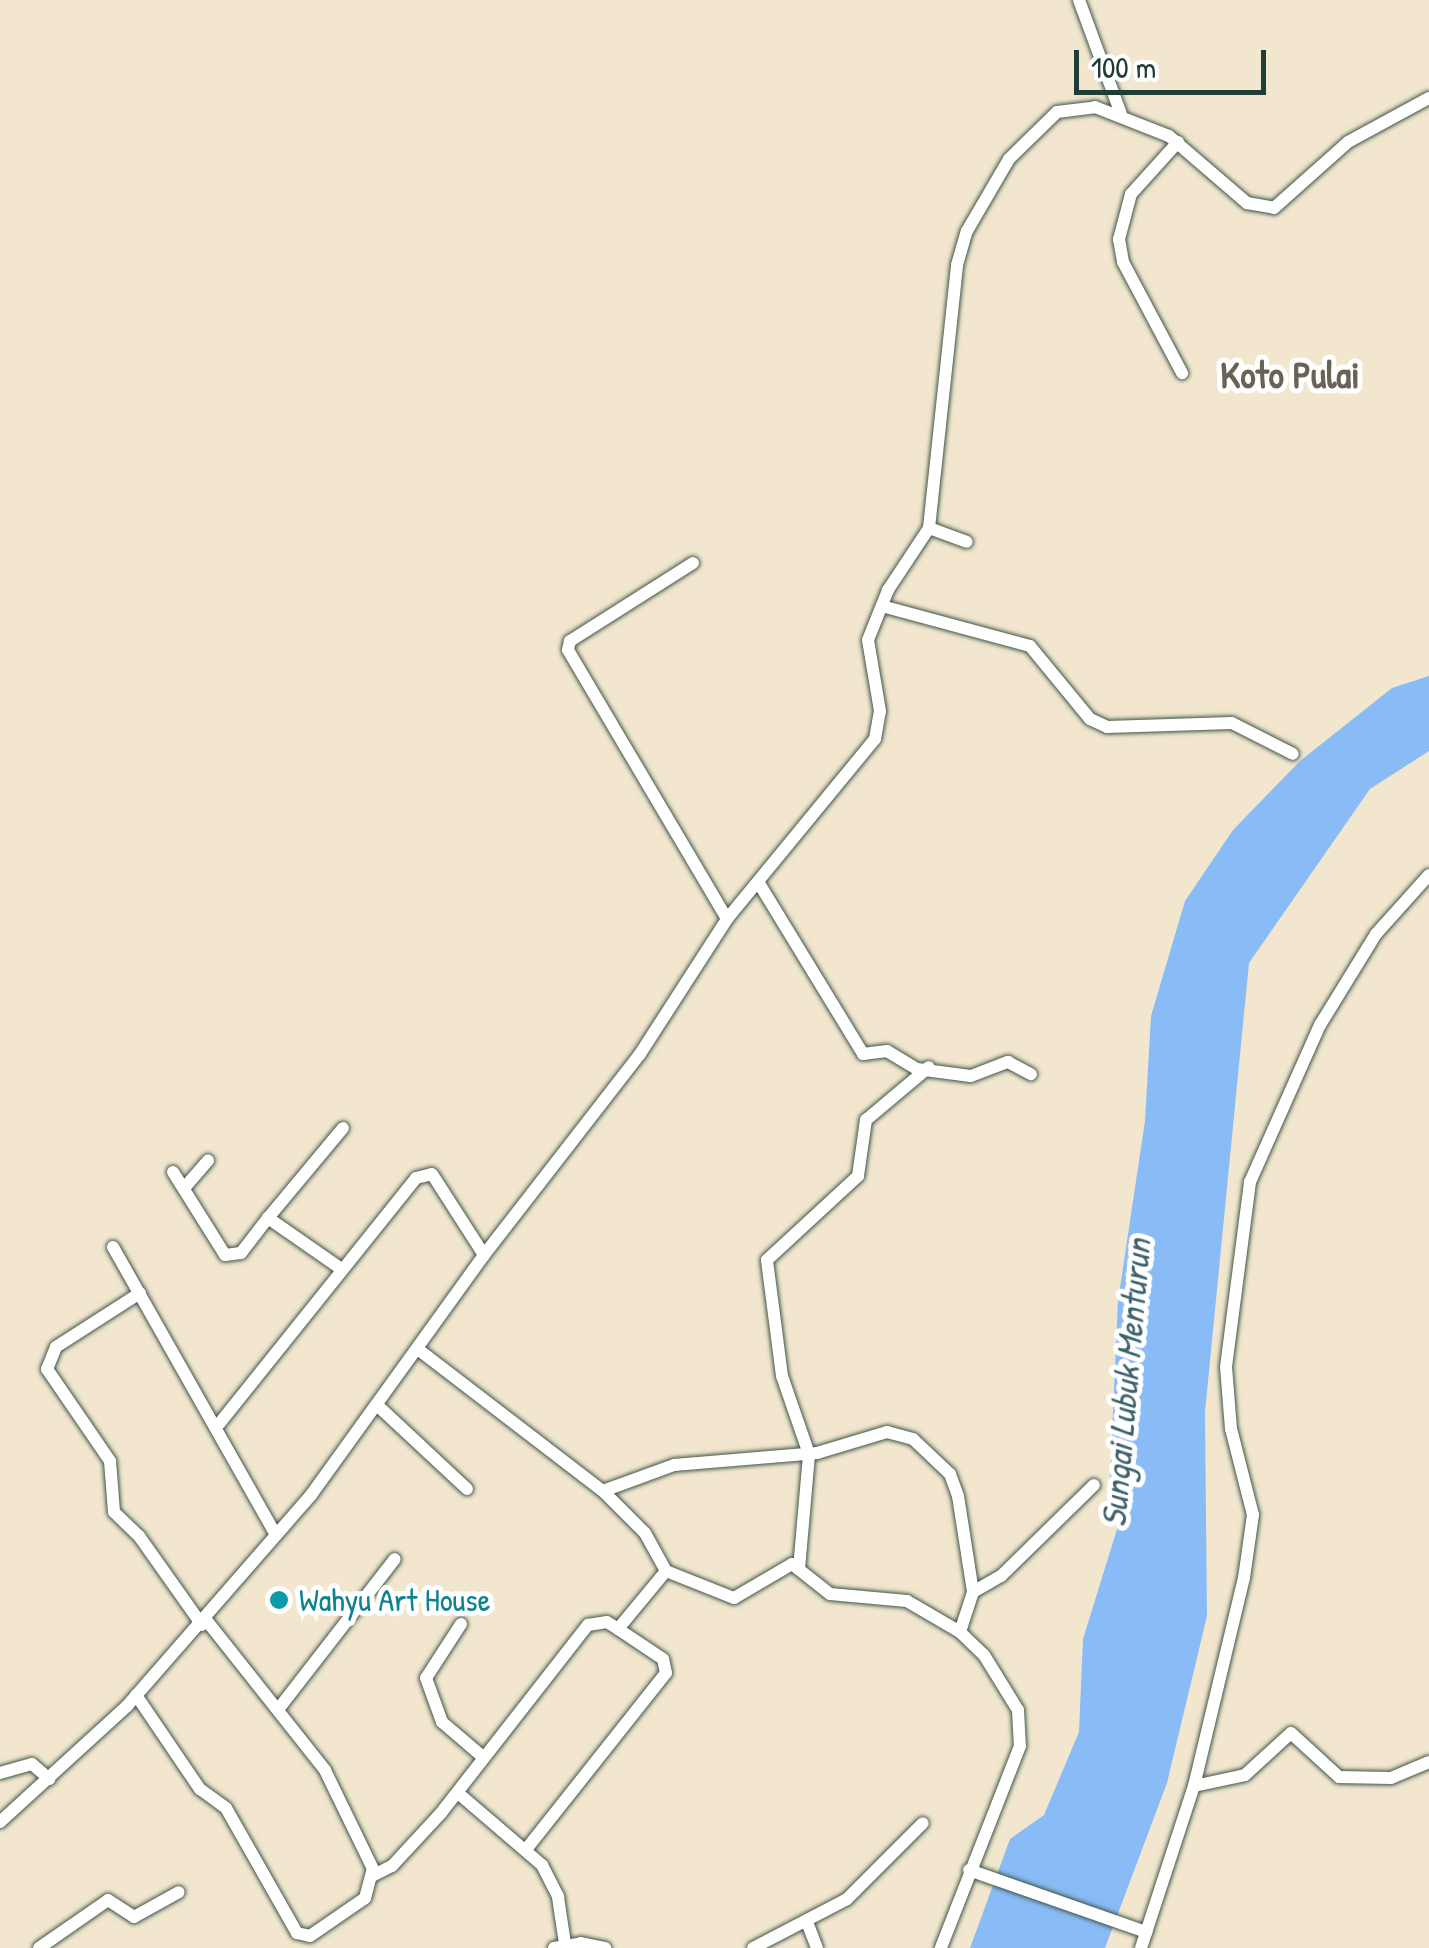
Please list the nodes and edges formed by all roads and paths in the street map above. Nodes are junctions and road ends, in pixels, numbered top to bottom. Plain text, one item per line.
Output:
1 (1079, 0) edge
2 (1429, 98) edge
3 (1121, 114) junction
4 (1178, 142) junction
5 (1182, 373) dead end
6 (929, 528) junction
7 (967, 542) dead end
8 (694, 563) dead end
9 (882, 606) junction
10 (1292, 754) dead end
11 (1429, 875) edge
12 (760, 886) junction
13 (727, 919) junction
14 (929, 1067) junction
15 (1030, 1074) dead end
16 (343, 1128) dead end
17 (208, 1161) dead end
18 (173, 1172) dead end
19 (184, 1186) junction
20 (268, 1218) junction
21 (114, 1247) dead end
22 (484, 1255) junction
23 (340, 1268) junction
24 (140, 1292) junction
25 (419, 1350) junction
26 (377, 1405) junction
27 (219, 1424) junction
28 (808, 1454) junction
29 (1094, 1485) dead end
30 (467, 1489) dead end
31 (603, 1492) junction
32 (276, 1535) junction
33 (395, 1559) dead end
34 (799, 1569) junction
35 (666, 1570) junction
36 (973, 1592) junction
37 (204, 1623) junction
38 (461, 1624) dead end
39 (618, 1629) junction
40 (960, 1632) junction
41 (136, 1695) junction
42 (280, 1706) junction
43 (483, 1757) junction
44 (1429, 1762) edge
45 (0, 1773) edge
46 (49, 1779) junction
47 (1194, 1786) junction
48 (458, 1793) junction
49 (0, 1822) edge
50 (923, 1823) dead end
51 (528, 1847) junction
52 (975, 1872) junction
53 (374, 1875) junction
54 (178, 1892) dead end
55 (807, 1922) junction
56 (1141, 1930) junction
57 (312, 1942) edge
58 (560, 1946) edge
59 (40, 1948) edge
60 (605, 1948) edge
61 (753, 1948) edge
62 (817, 1948) edge
63 (941, 1948) edge
64 (1141, 1948) edge

1 - 3 street
2 - 4 street
3 - 4 street
3 - 6 street
4 - 5 street
6 - 7 street
6 - 9 street
8 - 13 street
9 - 10 street
9 - 12 street
11 - 47 street
12 - 13 street
12 - 14 street
13 - 22 street
14 - 15 street
14 - 28 street
16 - 20 street
17 - 19 street
18 - 19 street
19 - 20 street
20 - 23 street
21 - 24 street
22 - 23 street
22 - 25 street
23 - 27 street
24 - 27 street
24 - 37 street
25 - 26 street
25 - 31 street
26 - 30 street
26 - 32 street
27 - 32 street
28 - 31 street
28 - 34 street
28 - 36 street
29 - 36 street
31 - 35 street
32 - 37 street
33 - 42 street
34 - 35 street
34 - 40 street
35 - 39 street
36 - 40 street
37 - 41 street
37 - 42 street
38 - 43 street
39 - 43 street
39 - 51 street
40 - 52 street
41 - 46 street
41 - 57 street
42 - 53 street
43 - 48 street
44 - 47 street
45 - 46 street
46 - 49 street
47 - 56 street
48 - 51 street
48 - 53 street
50 - 55 street
51 - 58 street
52 - 56 street
52 - 63 street
53 - 57 street
54 - 59 street
55 - 61 street
55 - 62 street
56 - 64 street
58 - 60 street

